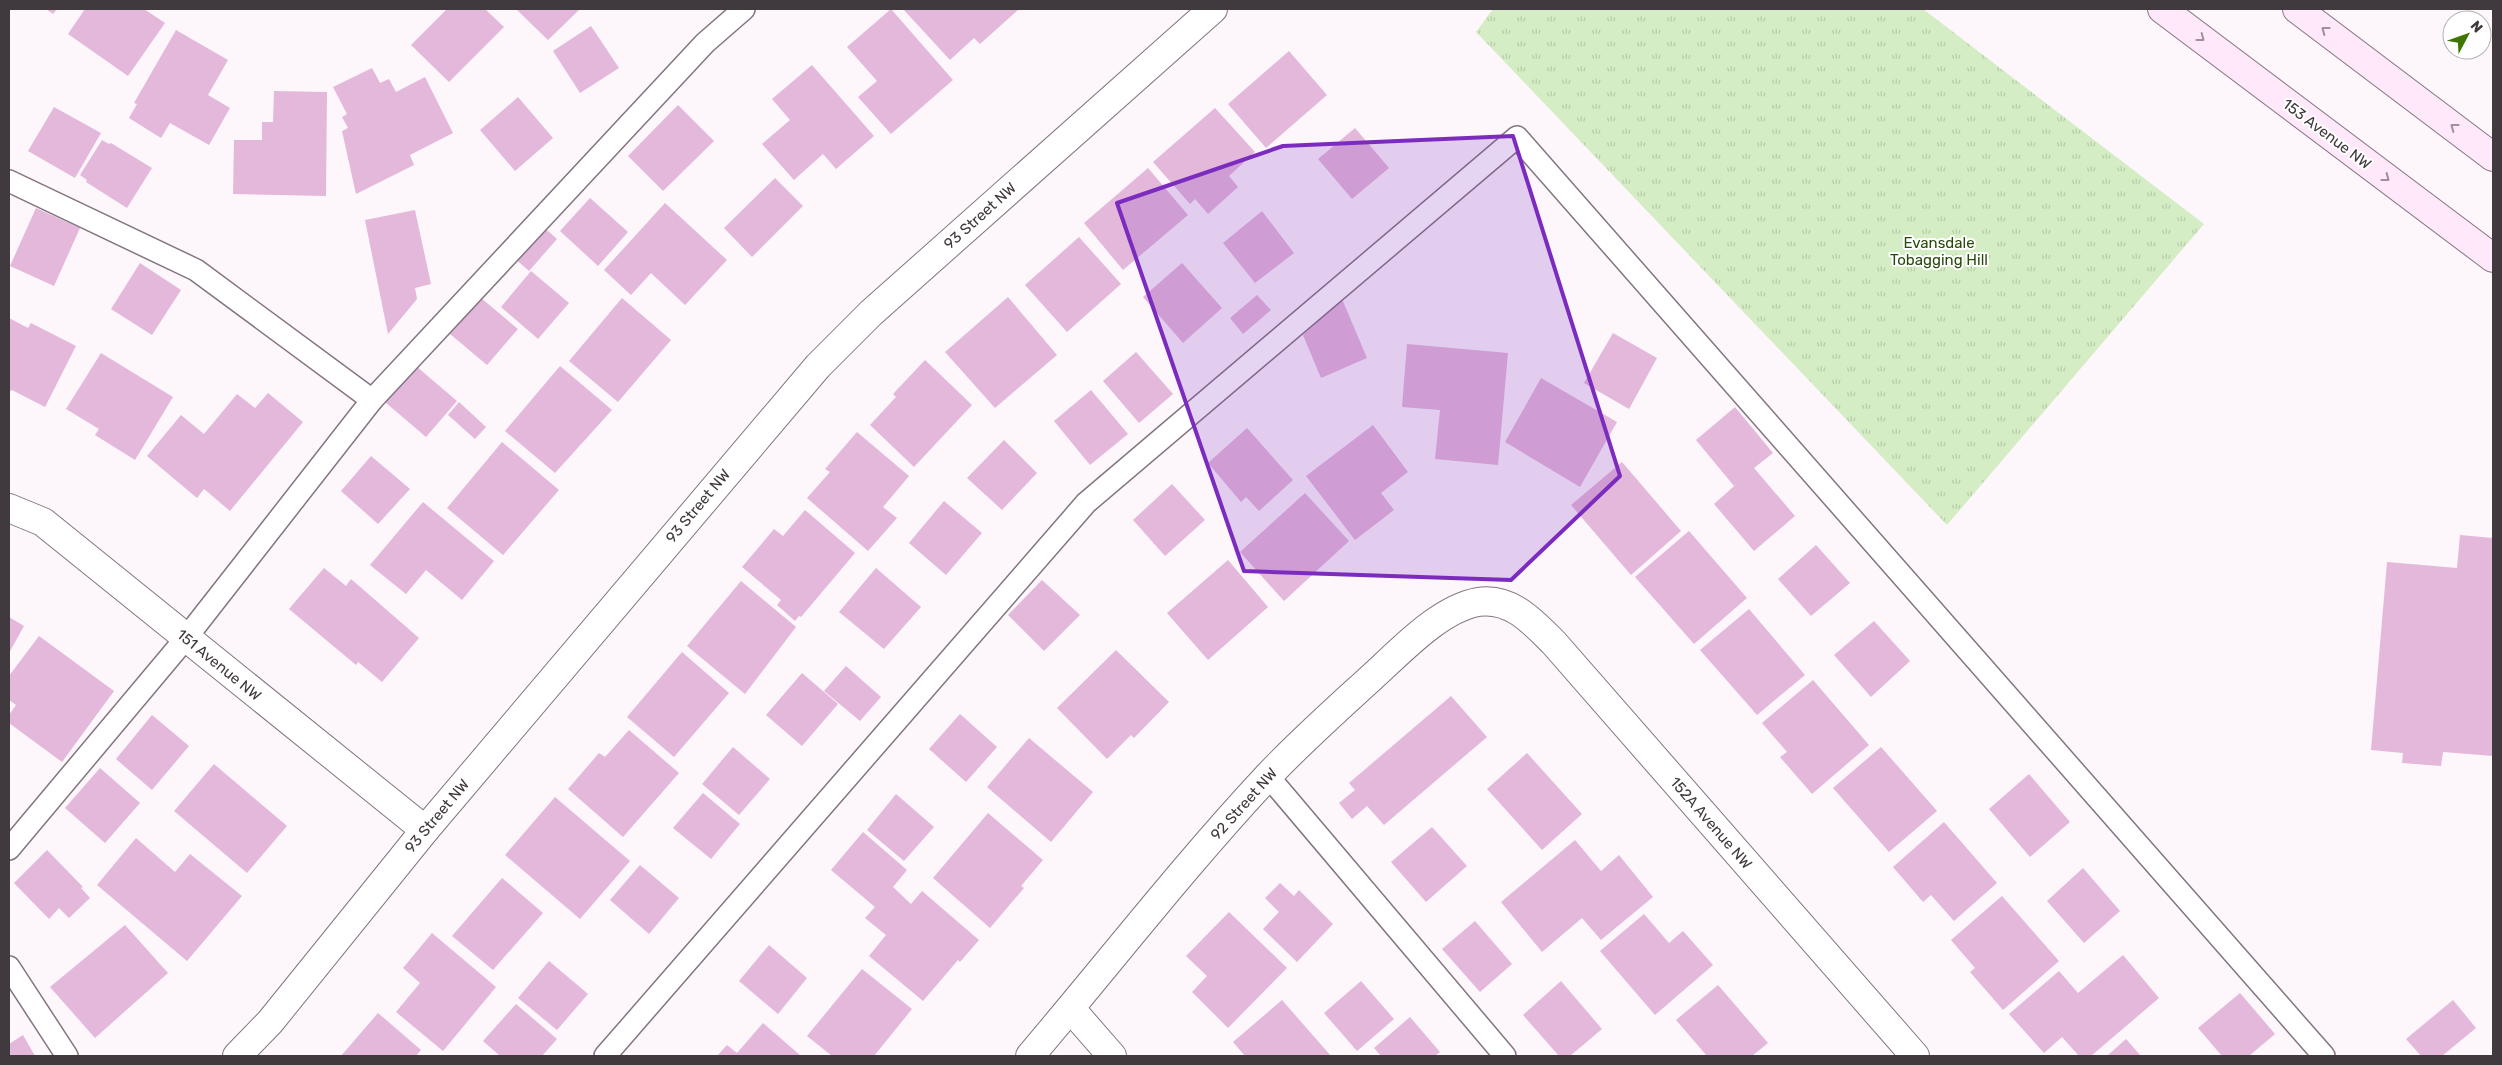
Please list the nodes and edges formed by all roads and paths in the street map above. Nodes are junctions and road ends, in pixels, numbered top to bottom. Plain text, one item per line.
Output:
1 (744, 9) edge
2 (1213, 9) edge
3 (2162, 9) edge
4 (2297, 9) edge
5 (2493, 157) edge
6 (9, 181) edge
7 (2493, 258) edge
8 (372, 400) junction
9 (9, 508) edge
10 (1498, 602) joint
11 (186, 638) junction
12 (1268, 776) junction
13 (425, 830) junction
14 (9, 849) edge
15 (9, 968) edge
16 (1071, 1009) junction
17 (67, 1056) edge
18 (237, 1056) edge
19 (606, 1056) edge
20 (1030, 1056) edge
21 (1112, 1056) edge
22 (1505, 1056) edge
23 (1915, 1056) edge
24 (2324, 1056) edge

1 - 8 lane
2 - 13 street, 93 Street NW
3 -> 7 main road, 153 Avenue NW
5 -> 4 main road
6 - 8 lane
8 - 11 lane
9 - 11 street, 151 Avenue NW
10 - 12 street, 92 Street NW
10 - 23 street, 152A Avenue NW
11 - 13 street, 151 Avenue NW
11 - 14 lane
12 - 16 street, 92 Street NW
12 - 22 lane
13 - 18 street, 93 Street NW
15 - 17 lane
16 - 20 street, 92 Street NW
16 - 21 street
19 - 24 lane

